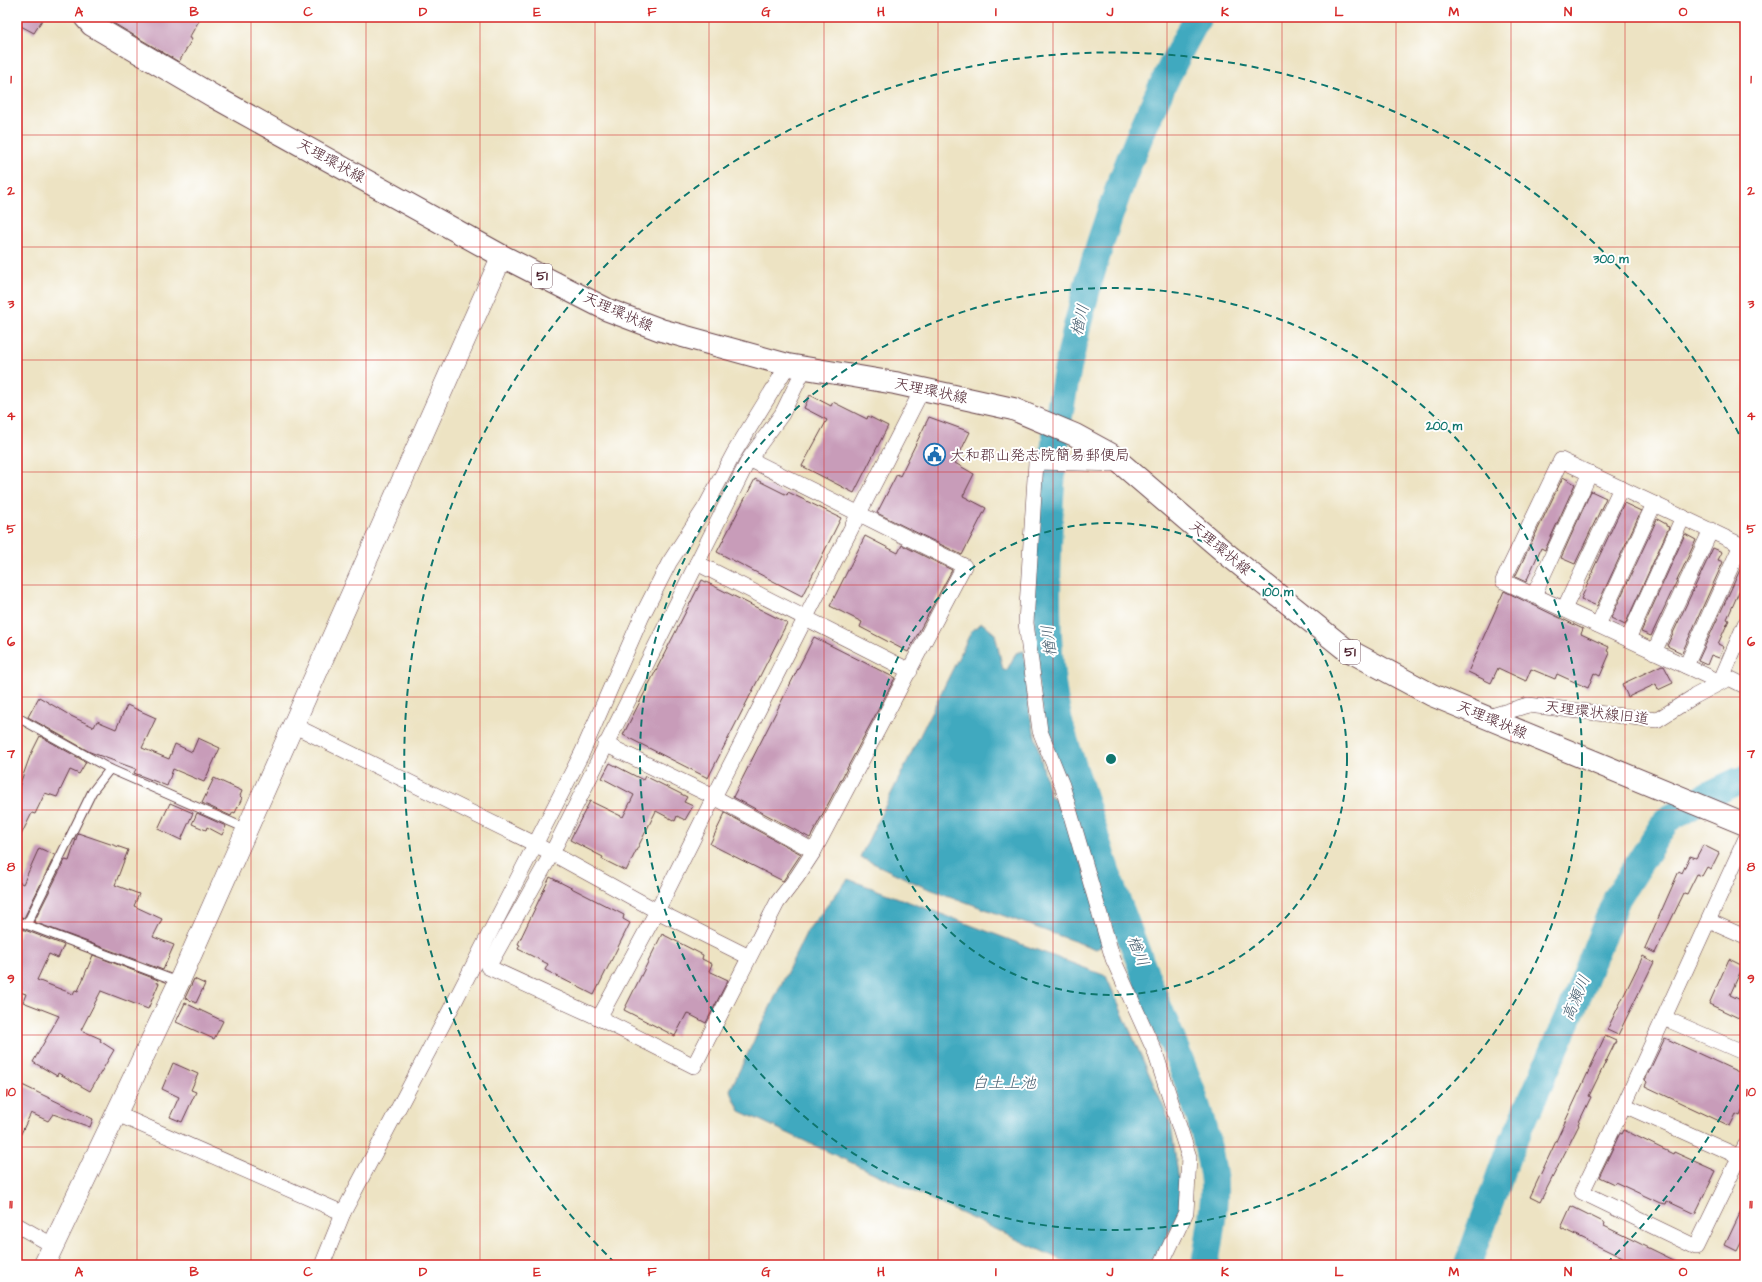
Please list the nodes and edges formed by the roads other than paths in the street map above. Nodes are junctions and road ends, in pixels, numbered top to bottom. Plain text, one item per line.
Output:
1 (85, 17) edge
2 (502, 256) junction
3 (797, 366) junction
4 (923, 388) junction
5 (749, 459) junction
6 (1121, 464) junction
7 (1590, 473) junction
8 (1621, 488) junction
9 (1654, 504) junction
10 (858, 513) junction
11 (1683, 517) junction
12 (1711, 530) junction
13 (1743, 546) edge
14 (697, 563) junction
15 (1534, 595) junction
16 (1564, 610) junction
17 (806, 618) junction
18 (1745, 624) edge
19 (1598, 625) junction
20 (1628, 639) junction
21 (1654, 652) junction
22 (1686, 666) junction
23 (910, 671) junction
24 (1720, 682) junction
25 (1745, 686) edge
26 (17, 717) edge
27 (1485, 718) junction
28 (293, 725) junction
29 (605, 744) junction
30 (110, 769) junction
31 (714, 797) junction
32 (1745, 824) edge
33 (248, 829) junction
34 (1745, 840) edge
35 (535, 844) junction
36 (814, 851) junction
37 (552, 852) junction
38 (657, 911) junction
39 (17, 921) edge
40 (1709, 921) junction
41 (27, 924) junction
42 (1745, 937) edge
43 (749, 957) junction
44 (179, 982) junction
45 (599, 1018) junction
46 (1664, 1018) junction
47 (1745, 1053) edge
48 (1624, 1105) junction
49 (117, 1114) junction
50 (1742, 1152) edge
51 (343, 1213) junction
52 (17, 1225) edge
53 (54, 1246) junction
54 (44, 1265) edge
55 (322, 1265) edge
56 (1161, 1265) edge

1 - 2 main road, 天理環状線 / 51
2 - 3 main road, 天理環状線 / 51
2 - 28 street
3 - 4 main road, 天理環状線 / 51
3 - 5 street
3 - 35 street
4 - 6 main road, 天理環状線 / 51
4 - 10 street
5 - 10 street
5 - 14 street
6 - 27 main road, 天理環状線 / 51
6 - 56 street
7 - 8 street
7 - 15 street
7 - 15 street
8 - 9 street
8 - 16 street
9 - 11 street
9 - 19 street
10 - 17 street
10 - 23 street
11 - 12 street
11 - 20 street
12 - 13 street
12 - 21 street
13 - 22 street
14 - 17 street
14 - 29 street
15 - 16 street
16 - 19 street
17 - 23 street
17 - 31 street
18 - 24 street
19 - 20 street
20 - 21 street
21 - 22 street
22 - 24 street
23 - 36 street
24 - 25 street
24 - 27 street, 天理環状線旧道
26 - 30 lane
27 - 32 main road, 天理環状線 / 51
28 - 33 street
28 - 35 street
29 - 31 street
29 - 37 street
30 - 33 lane
30 - 41 lane
31 - 36 street
31 - 38 street
33 - 44 street
34 - 40 street
35 - 37 street
35 - 51 street
36 - 43 street
37 - 38 street
37 - 45 street
38 - 43 street
38 - 45 street
39 - 41 lane
40 - 42 street
40 - 46 street
41 - 44 lane
43 - 45 street
44 - 49 street
46 - 47 street
46 - 48 street
48 - 50 street
48 - 50 street
49 - 51 street
49 - 53 street
51 - 55 street
52 - 53 street
53 - 54 street

